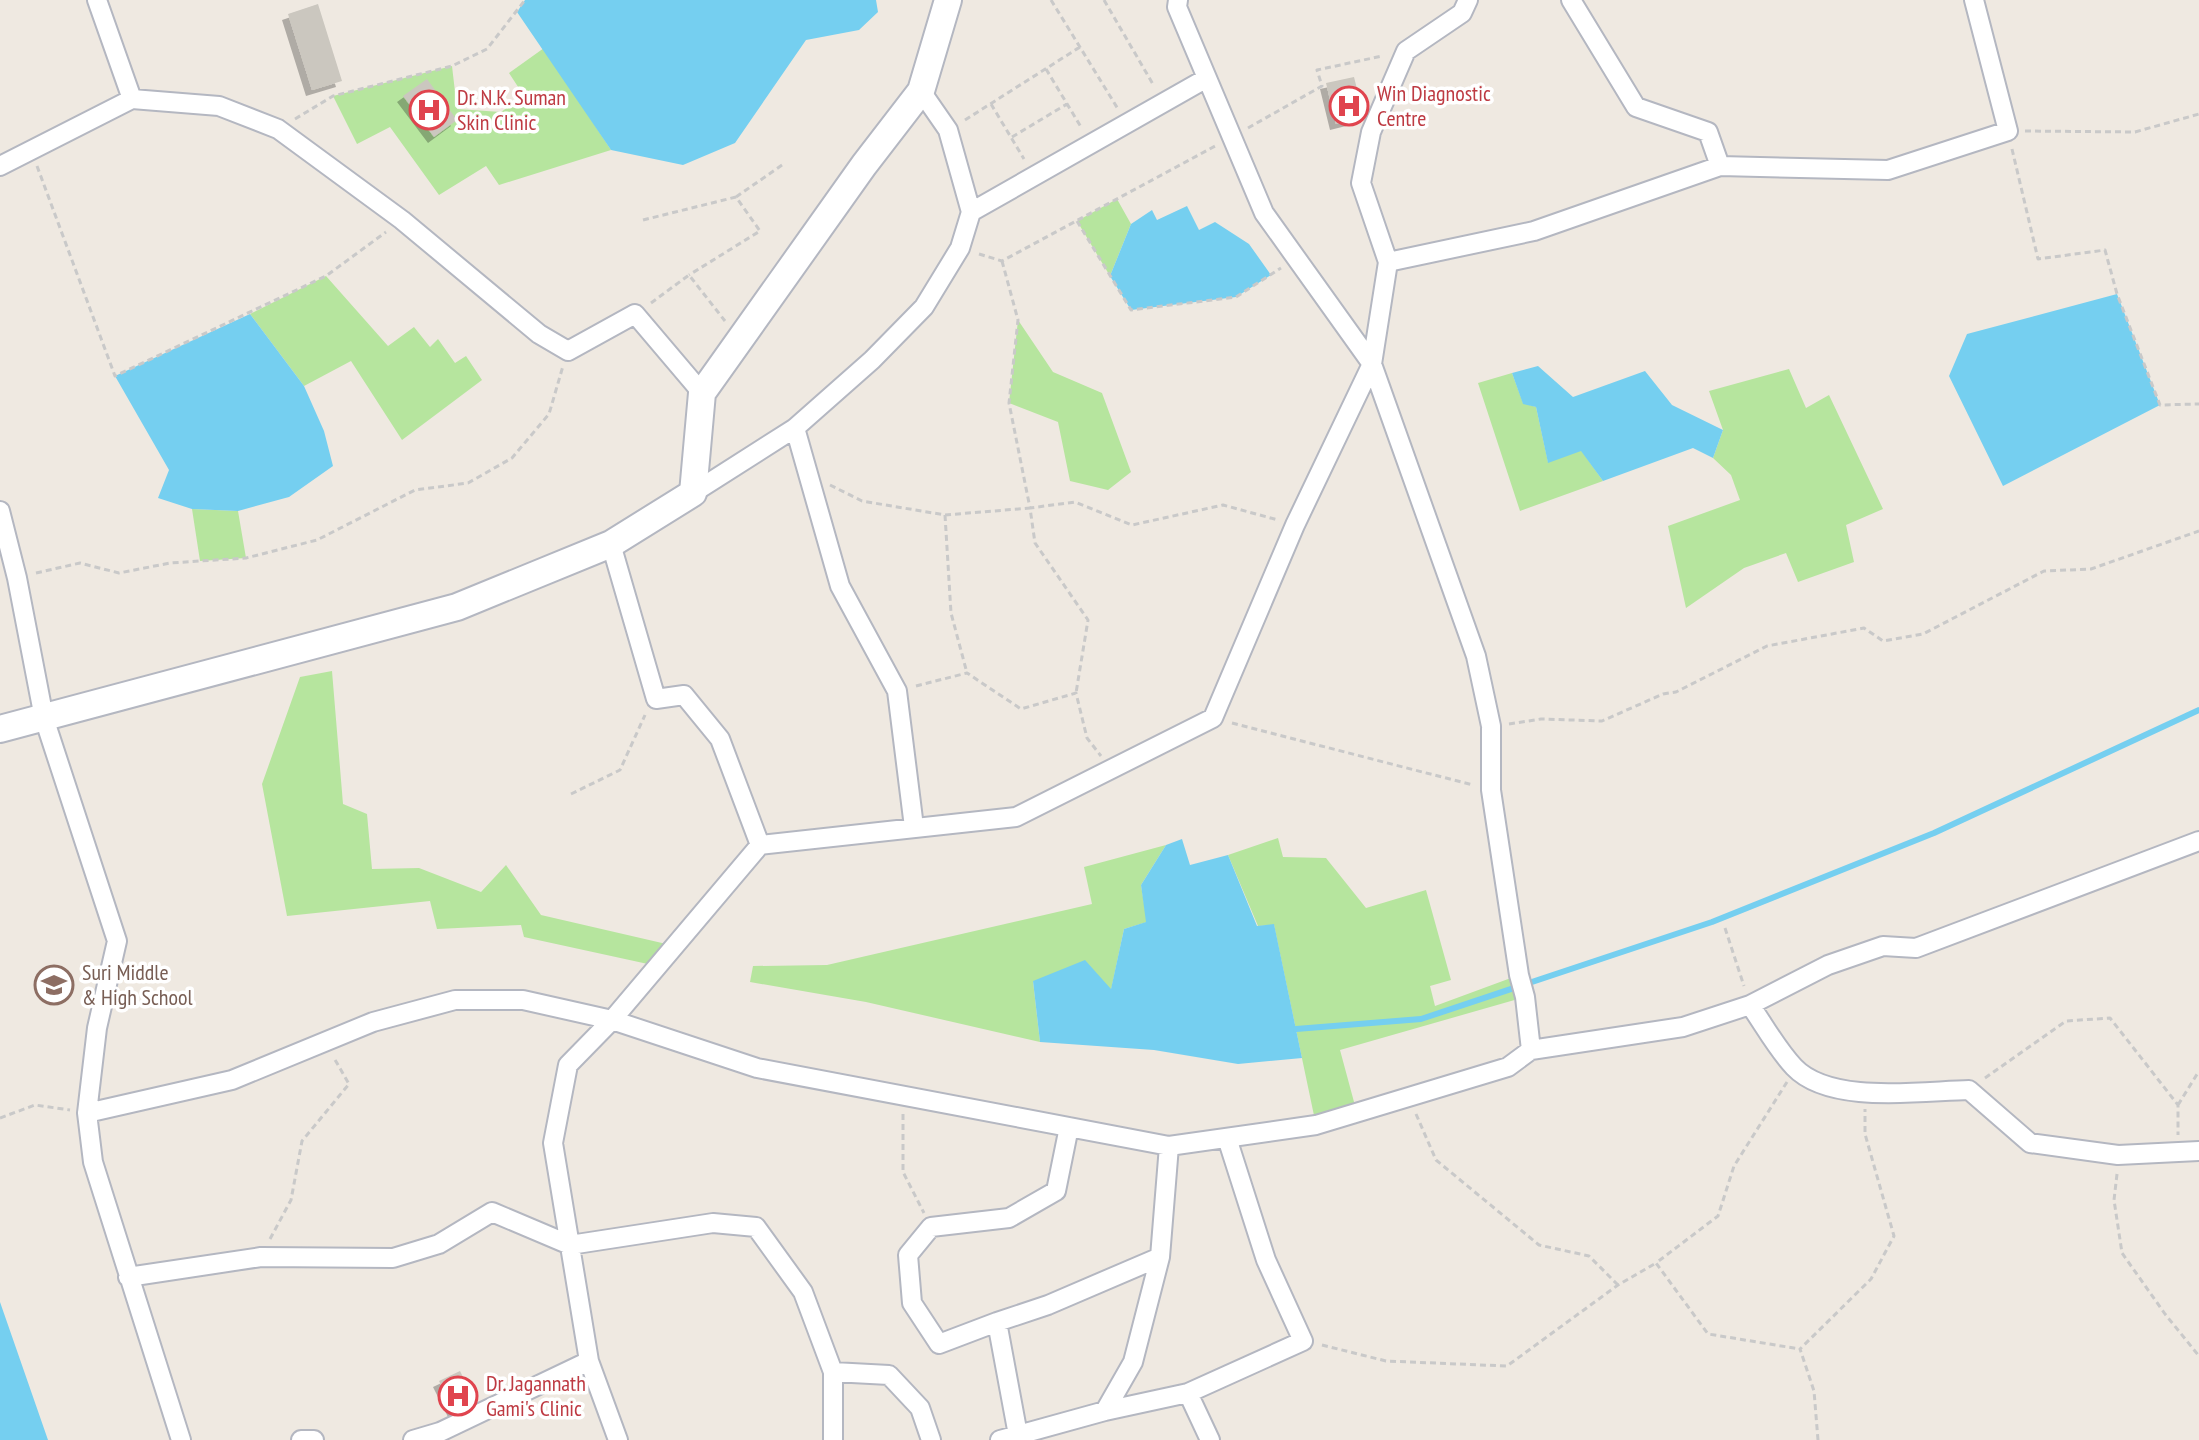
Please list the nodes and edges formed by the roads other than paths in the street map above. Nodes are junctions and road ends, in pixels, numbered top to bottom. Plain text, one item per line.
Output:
1 (97, 0) edge
2 (948, 0) edge
3 (1178, 0) edge
4 (1468, 0) edge
5 (1571, 0) edge
6 (1974, 0) edge
7 (1207, 78) junction
8 (921, 91) junction
9 (132, 99) junction
10 (0, 166) edge
11 (1720, 166) junction
12 (971, 212) junction
13 (1388, 262) junction
14 (1372, 364) junction
15 (702, 393) junction
16 (795, 428) junction
17 (693, 493) junction
18 (0, 511) edge
19 (611, 544) junction
20 (44, 718) junction
21 (0, 729) edge
22 (914, 827) junction
23 (2199, 841) edge
24 (760, 845) junction
25 (1750, 1005) junction
26 (612, 1020) junction
27 (1531, 1050) junction
28 (87, 1113) junction
29 (1069, 1127) junction
30 (1227, 1138) junction
31 (1169, 1146) junction
32 (2199, 1151) edge
33 (570, 1245) junction
34 (1160, 1257) junction
35 (128, 1277) junction
36 (997, 1322) junction
37 (589, 1361) junction
38 (833, 1372) junction
39 (1188, 1393) junction
40 (1105, 1411) junction
41 (441, 1436) edge
42 (1008, 1438) edge
43 (181, 1440) edge
44 (301, 1440) edge
45 (314, 1440) edge
46 (413, 1440) edge
47 (618, 1440) edge
48 (833, 1440) edge
49 (931, 1440) edge
50 (1210, 1440) edge

1 - 9 street
2 - 8 main road
3 - 7 street
4 - 13 street
5 - 11 street
6 - 11 street
7 - 12 street
7 - 14 street
8 - 12 street
8 - 15 main road
9 - 10 street
9 - 15 street
11 - 13 street
12 - 16 street
13 - 14 street
14 - 22 street
14 - 27 street
15 - 17 main road
16 - 17 street
16 - 22 street
17 - 19 main road
18 - 20 street
19 - 20 main road
19 - 24 street
20 - 21 main road
20 - 28 street
22 - 24 street
23 - 25 street
24 - 26 street
25 - 27 street
25 - 32 street
26 - 28 street
26 - 29 street
26 - 33 street
27 - 30 street
28 - 35 street
29 - 31 street
29 - 36 street
30 - 31 street
30 - 39 street
31 - 34 street
33 - 35 street
33 - 37 street
33 - 38 street
34 - 36 street
34 - 40 street
35 - 43 street
36 - 42 street
37 - 41 street
37 - 47 street
38 - 48 street
38 - 49 street
39 - 40 street
39 - 50 street
40 - 42 street
41 - 46 street
44 - 45 street

